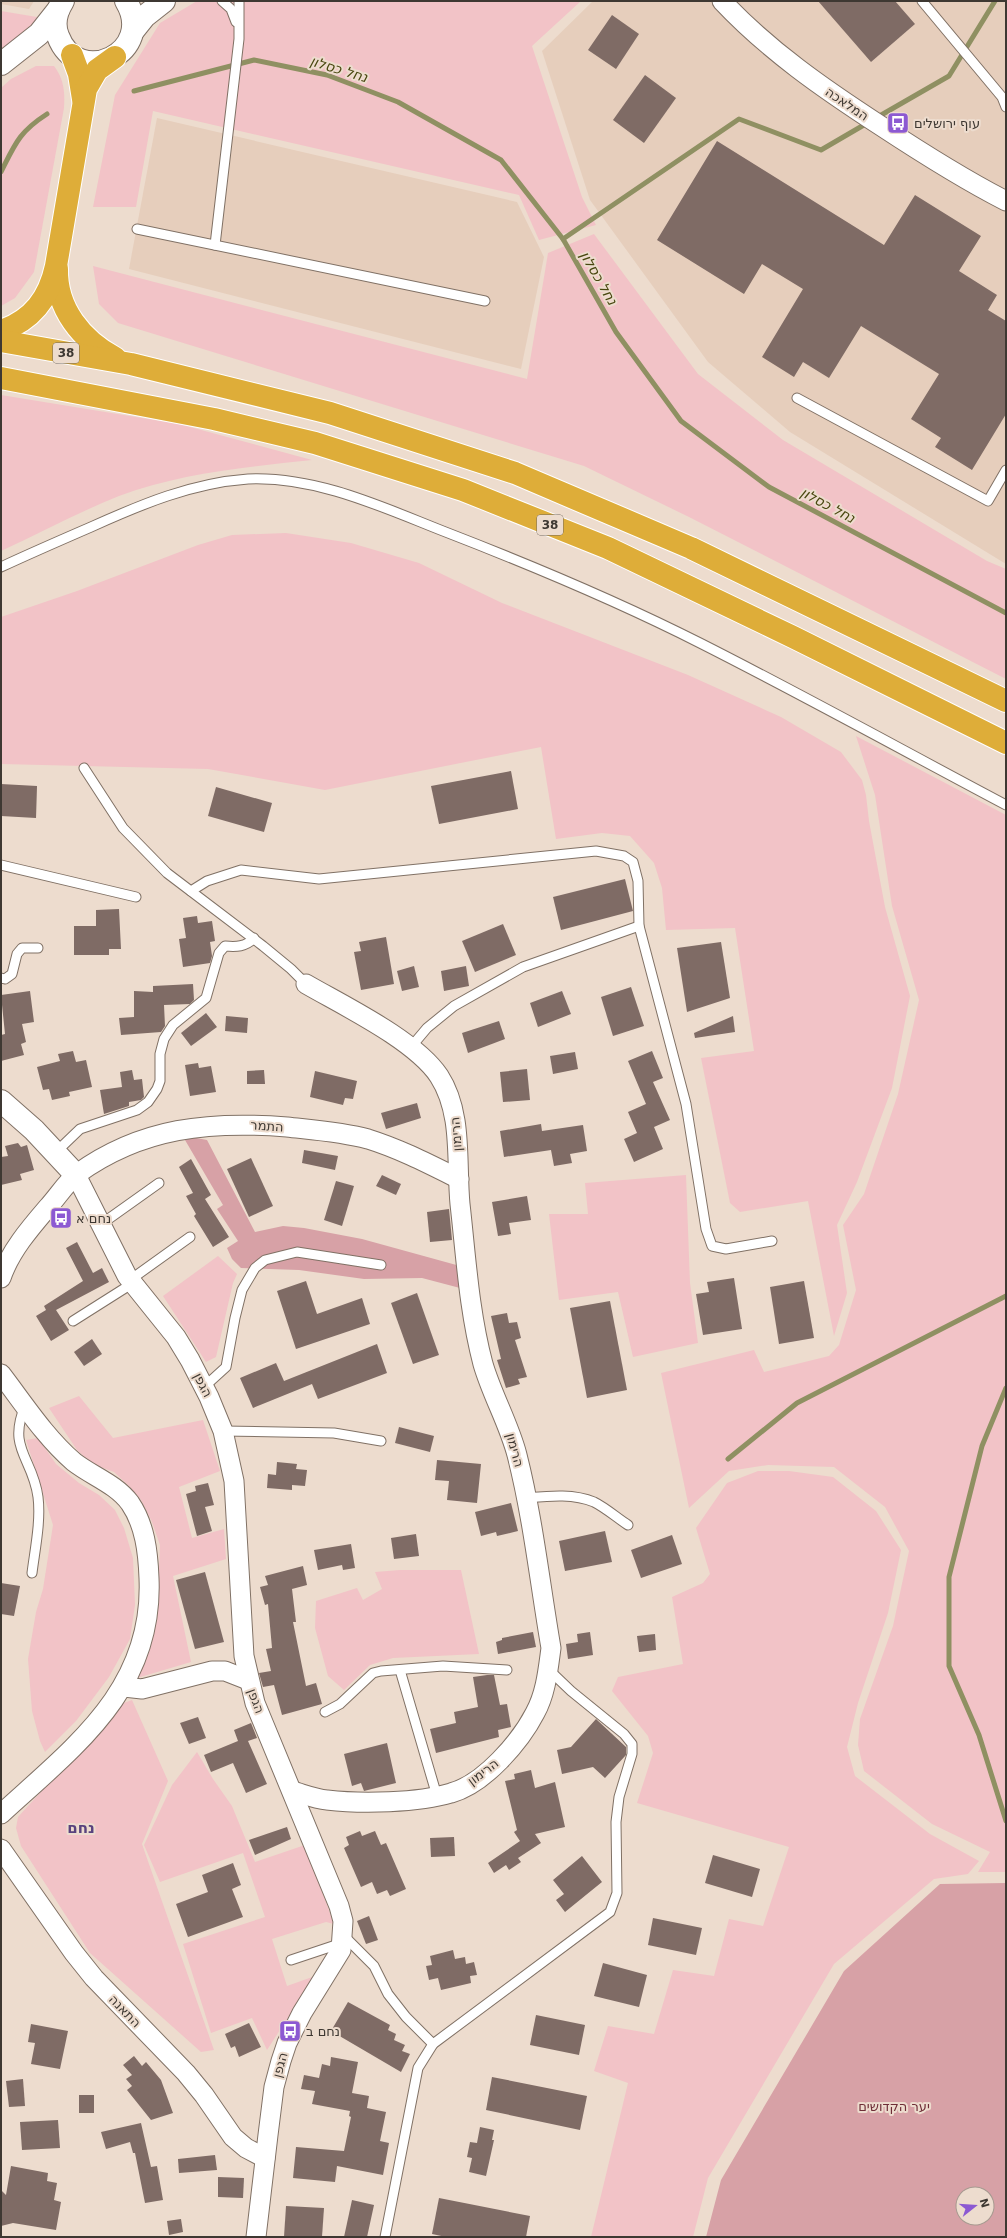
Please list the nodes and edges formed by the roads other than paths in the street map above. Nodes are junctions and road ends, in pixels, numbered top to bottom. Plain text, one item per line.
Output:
1 (126, 1) edge
2 (164, 1) edge
3 (222, 1) edge
4 (239, 1) edge
5 (722, 1) edge
6 (922, 1) edge
7 (60, 6) edge
8 (133, 30) junction
9 (239, 39) junction
10 (70, 54) junction
11 (115, 57) junction
12 (6, 60) edge
13 (83, 106) junction
14 (1006, 108) edge
15 (1006, 201) edge
16 (137, 229) dead end
17 (215, 245) junction
18 (58, 256) junction
19 (485, 301) dead end
20 (1, 331) edge
21 (1, 341) edge
22 (131, 364) junction
23 (1, 378) edge
24 (797, 398) dead end
25 (1006, 470) edge
26 (1, 567) edge
27 (1006, 701) edge
28 (1006, 743) edge
29 (84, 768) dead end
30 (1006, 805) edge
31 (1, 865) edge
32 (192, 891) junction
33 (136, 897) dead end
34 (639, 926) junction
35 (254, 938) junction
36 (38, 948) dead end
37 (1, 978) edge
38 (306, 984) joint
39 (411, 1047) junction
40 (1, 1101) edge
41 (55, 1152) junction
42 (76, 1175) junction
43 (459, 1179) junction
44 (159, 1183) dead end
45 (100, 1224) junction
46 (190, 1236) dead end
47 (772, 1241) dead end
48 (381, 1265) dead end
49 (1, 1278) edge
50 (132, 1282) junction
51 (72, 1321) dead end
52 (1, 1374) edge
53 (204, 1387) junction
54 (25, 1406) junction
55 (222, 1431) junction
56 (381, 1441) dead end
57 (525, 1498) junction
58 (628, 1525) dead end
59 (32, 1573) dead end
60 (548, 1669) junction
61 (400, 1670) junction
62 (507, 1670) dead end
63 (248, 1680) junction
64 (124, 1687) junction
65 (326, 1712) dead end
66 (292, 1791) junction
67 (436, 1796) junction
68 (1, 1814) edge
69 (1, 1849) edge
70 (343, 1939) junction
71 (291, 1960) dead end
72 (433, 2044) junction
73 (265, 2158) junction
74 (256, 2237) edge
75 (385, 2237) edge

1 - 8 street
2 - 8 street
3 - 9 lane
4 - 9 lane
5 - 15 street, המלאכה
6 - 14 lane
7 - 10 street
7 - 12 street
8 - 11 street
9 - 17 lane
10 - 11 street
10 - 12 street
10 - 13 highway
11 - 13 highway
13 - 18 highway
16 - 17 lane
17 - 19 lane
18 - 20 highway
18 - 22 highway
21 - 22 highway, 38
22 - 27 highway, 38
23 - 28 highway, 38
24 - 25 lane
26 - 30 lane
29 - 32 lane
31 - 33 lane
32 - 34 lane
32 - 35 lane
34 - 39 lane
34 - 47 lane
35 - 38 lane
35 - 41 lane
36 - 37 lane
38 - 39 street, הרימון
39 - 43 street, הרימון
40 - 41 street
41 - 42 street
42 - 43 street, התמר
42 - 45 street, הגפן
42 - 49 street
43 - 57 street, הרימון
44 - 45 lane
45 - 50 street, הגפן
46 - 50 lane
48 - 53 lane
50 - 51 lane
50 - 53 street, הגפן
52 - 54 street
53 - 55 street, הגפן
54 - 59 lane
54 - 64 street
55 - 56 lane
55 - 63 street, הגפן
57 - 58 lane
57 - 60 street, הרימון
60 - 67 street, הרימון
60 - 72 lane
61 - 62 lane
61 - 65 lane
61 - 67 lane
63 - 64 street
63 - 66 street, הגפן
64 - 68 street
66 - 67 street, הרימון
66 - 70 street, הגפן
69 - 73 street, התאנה
70 - 71 lane
70 - 72 lane
70 - 73 street, הגפן
72 - 75 lane
73 - 74 street, הגפן

